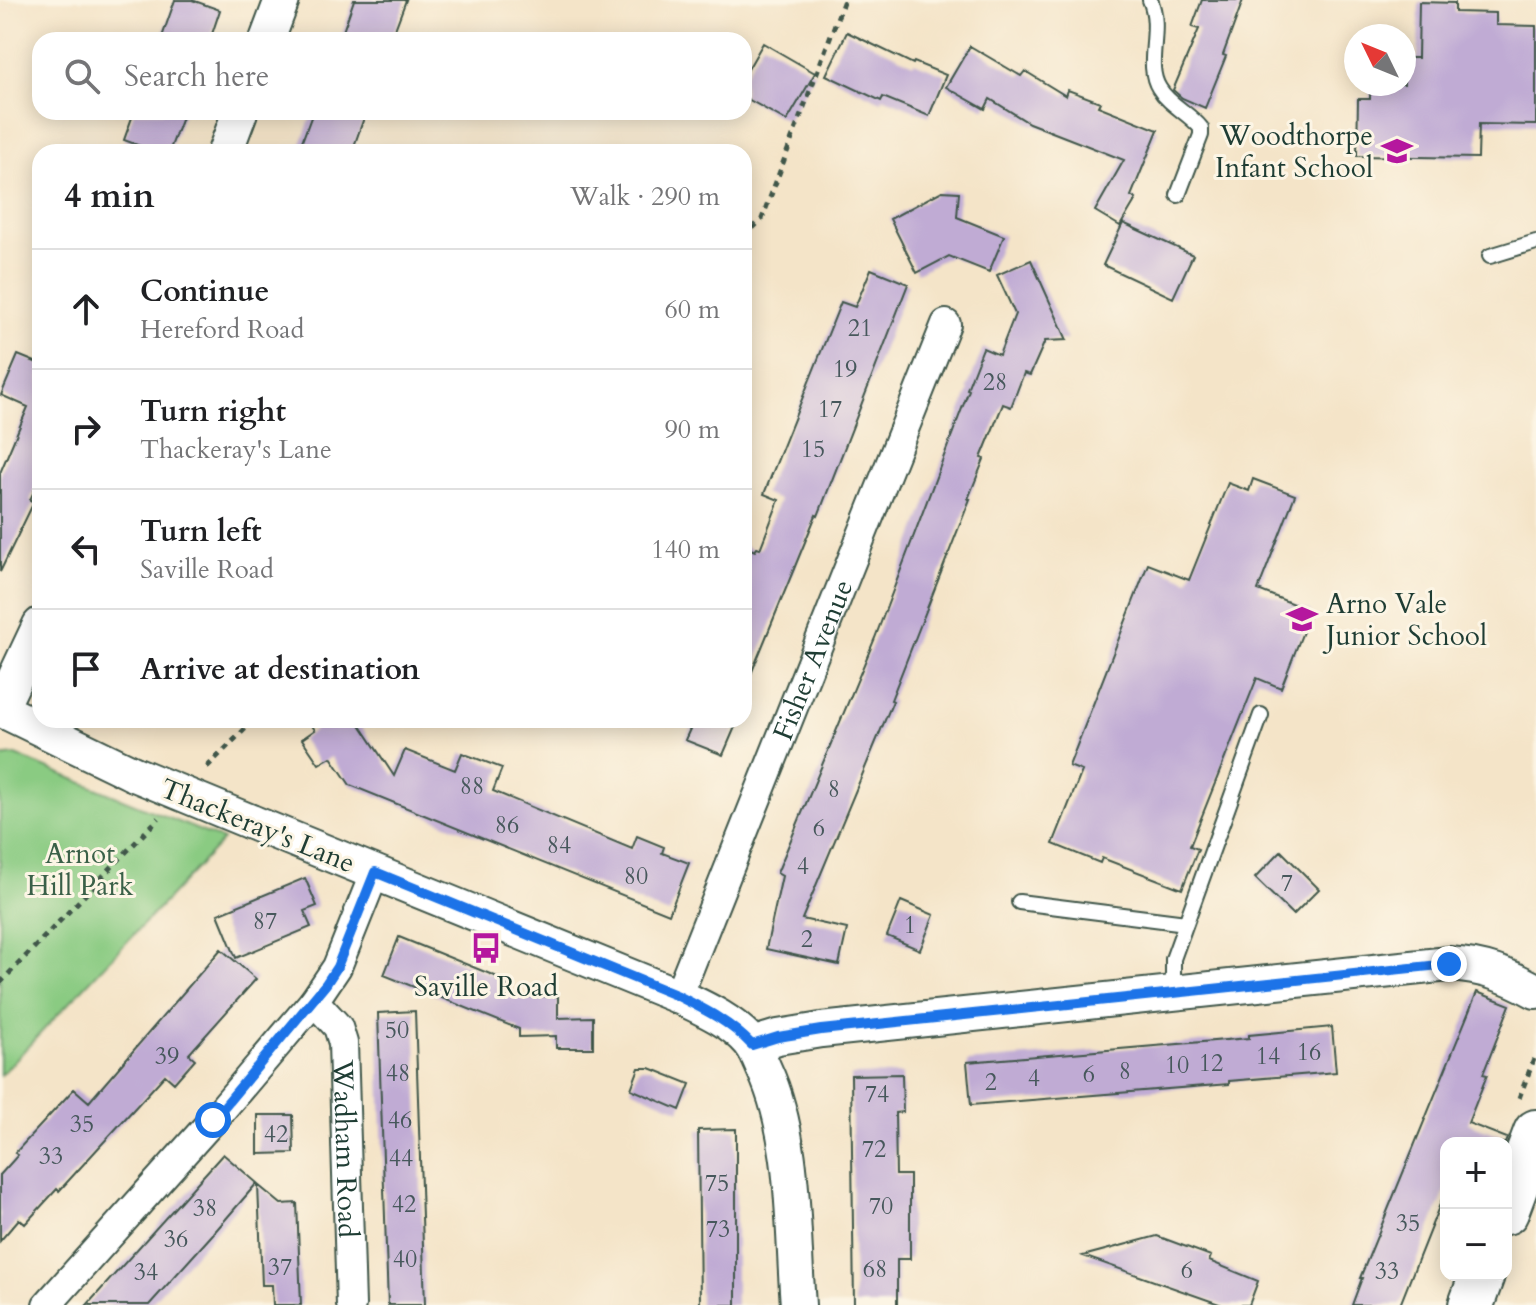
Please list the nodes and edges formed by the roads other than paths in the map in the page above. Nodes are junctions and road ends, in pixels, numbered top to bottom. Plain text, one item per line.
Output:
1 (282, 0) edge
2 (1150, 0) edge
3 (270, 32) edge
4 (237, 120) edge
5 (228, 144) edge
6 (1178, 195) dead end
7 (1536, 242) edge
8 (1490, 256) dead end
9 (946, 324) dead end
10 (32, 642) edge
11 (0, 710) edge
12 (1261, 715) dead end
13 (32, 725) edge
14 (38, 728) edge
15 (375, 872) junction
16 (1019, 902) dead end
17 (1186, 923) junction
18 (1536, 991) edge
19 (1173, 993) junction
20 (678, 996) junction
21 (314, 1001) junction
22 (752, 1045) junction
23 (1536, 1132) edge
24 (1507, 1209) edge
25 (1480, 1281) edge
26 (47, 1305) edge
27 (351, 1305) edge
28 (798, 1305) edge
29 (1471, 1305) edge

1 - 3 street
2 - 6 lane
4 - 5 street
7 - 8 lane
9 - 20 street, Fisher Avenue
10 - 11 street
11 - 13 street, Thackeray's Lane, bridge
12 - 17 lane
14 - 15 street, Thackeray's Lane, bridge
15 - 20 street, Thackeray's Lane
15 - 21 street
16 - 17 lane
17 - 19 lane
18 - 19 street
19 - 22 street
20 - 22 street, Thackeray's Lane
21 - 26 street
21 - 27 street, Wadham Road
22 - 28 street, Thackeray's Lane
23 - 24 main road
25 - 29 main road

